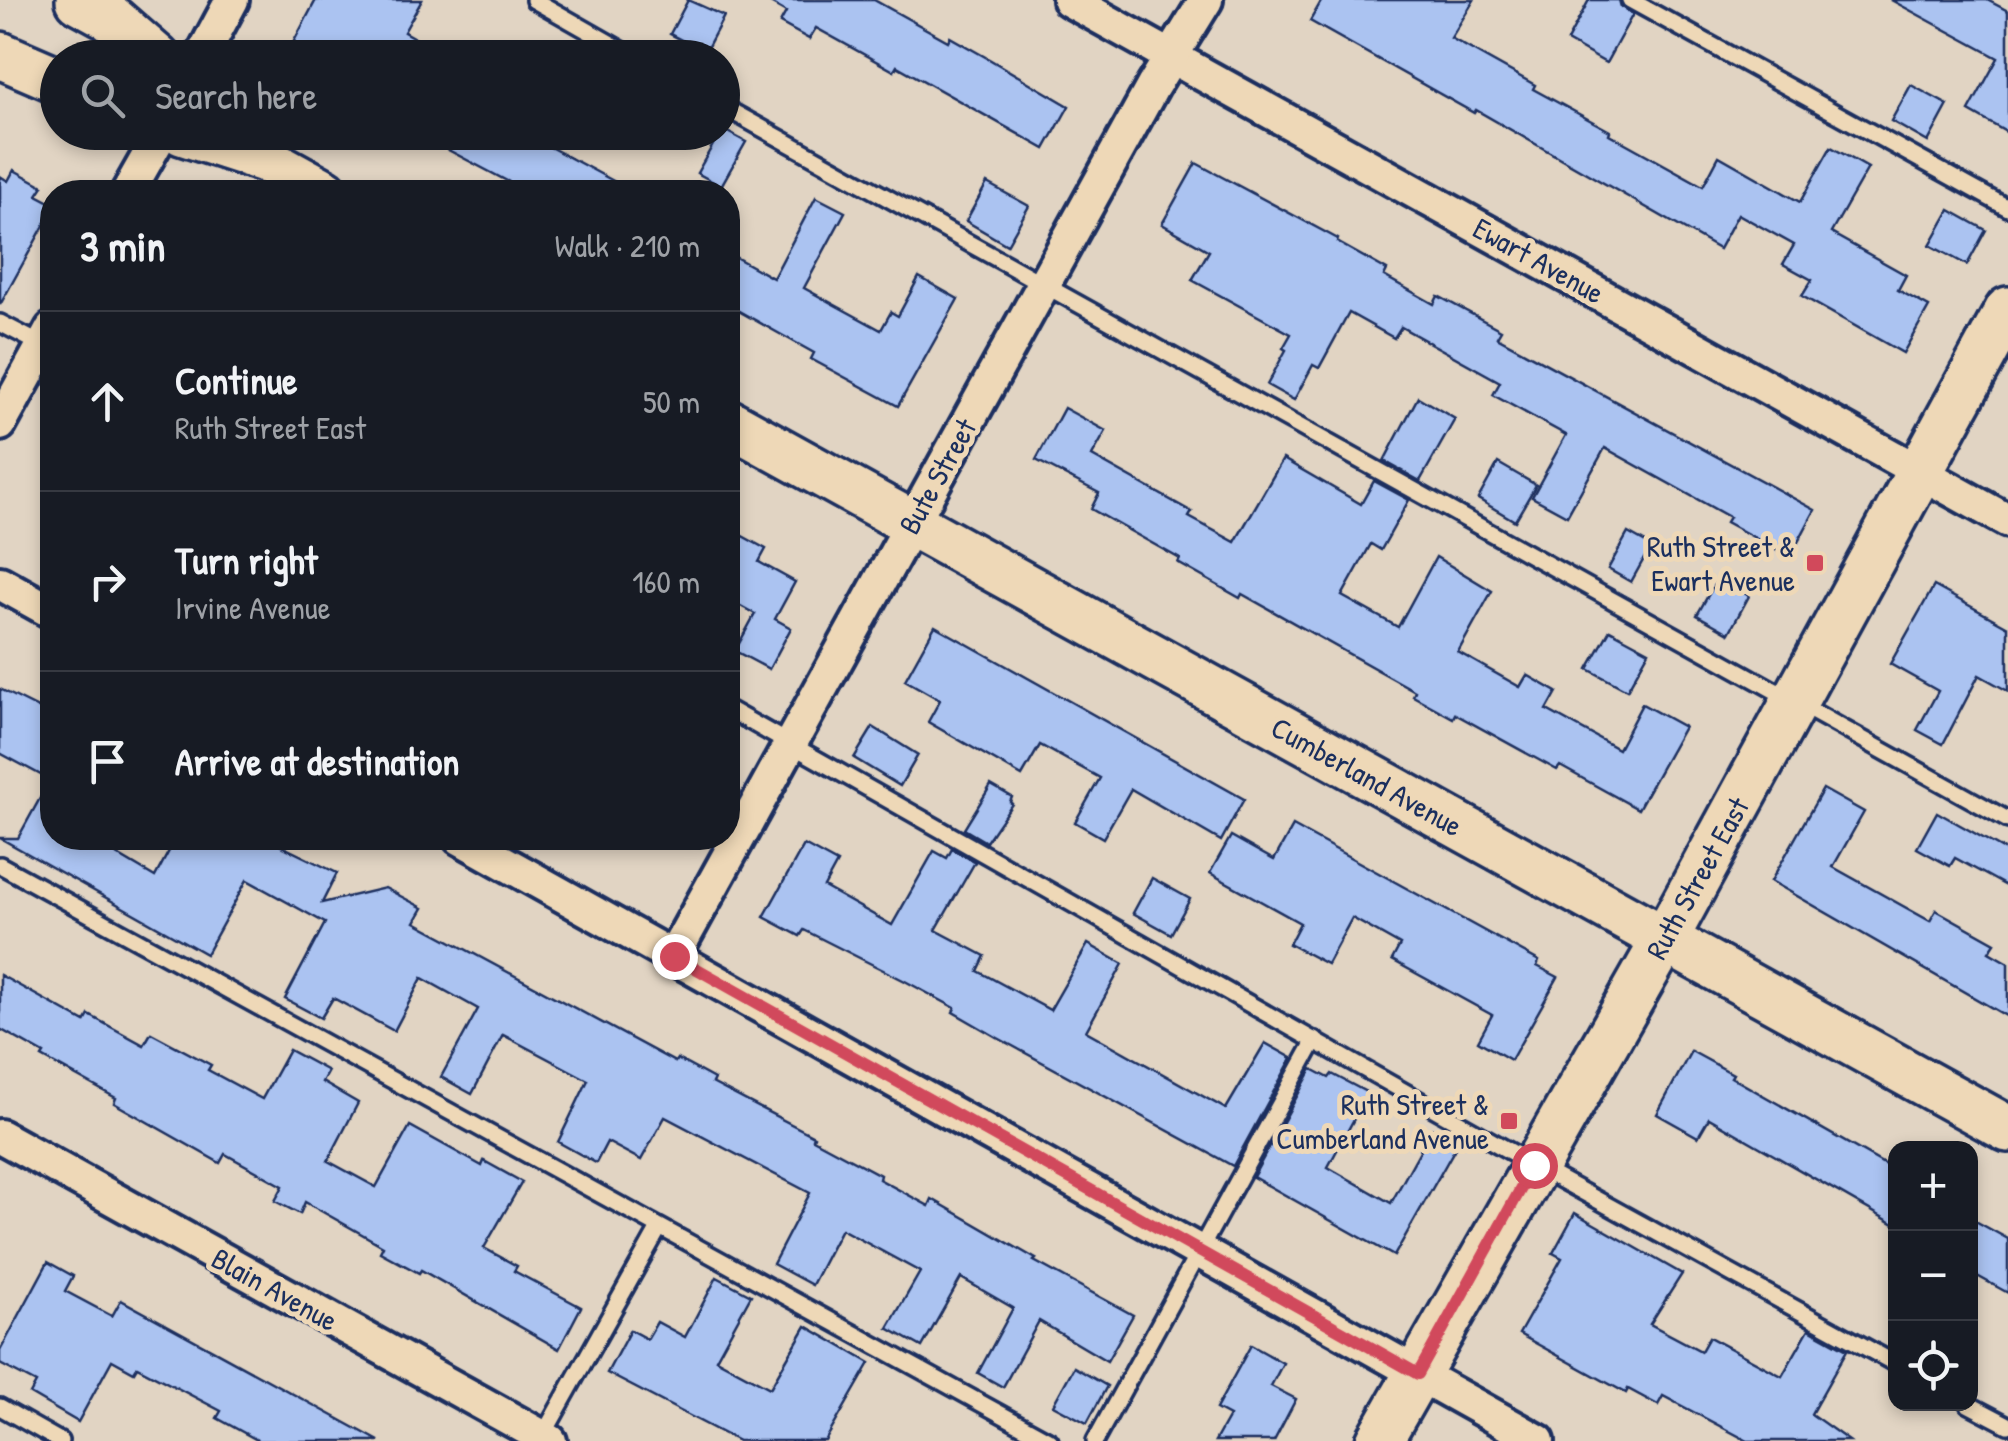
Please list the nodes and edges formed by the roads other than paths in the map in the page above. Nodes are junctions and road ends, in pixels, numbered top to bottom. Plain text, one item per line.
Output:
1 (79, 0) edge
2 (232, 0) edge
3 (534, 0) edge
4 (1070, 0) edge
5 (1206, 0) edge
6 (1630, 0) edge
7 (136, 40) edge
8 (211, 40) edge
9 (604, 40) edge
10 (0, 55) edge
11 (1172, 56) junction
12 (40, 72) edge
13 (740, 116) edge
14 (152, 150) edge
15 (258, 150) edge
16 (135, 180) edge
17 (306, 180) edge
18 (2008, 208) edge
19 (1043, 286) junction
20 (2008, 310) edge
21 (0, 323) edge
22 (40, 338) edge
23 (40, 356) edge
24 (0, 424) edge
25 (740, 429) edge
26 (1919, 471) junction
27 (2008, 521) edge
28 (910, 525) junction
29 (0, 583) edge
30 (40, 605) edge
31 (1792, 702) junction
32 (740, 715) edge
33 (793, 744) junction
34 (2008, 820) edge
35 (740, 838) edge
36 (482, 850) edge
37 (734, 850) edge
38 (0, 865) edge
39 (1665, 939) junction
40 (674, 956) junction
41 (1316, 1040) junction
42 (2008, 1129) edge
43 (0, 1136) edge
44 (1534, 1165) junction
45 (659, 1228) junction
46 (1200, 1251) junction
47 (1888, 1360) edge
48 (1418, 1374) junction
49 (0, 1408) edge
50 (1978, 1410) edge
51 (2008, 1426) edge
52 (544, 1440) edge
53 (60, 1441) edge
54 (1050, 1441) edge
55 (1095, 1441) edge
56 (1379, 1441) edge
57 (1538, 1441) edge

1 - 7 street
2 - 8 street
3 - 9 lane
4 - 11 street, Ewart Avenue
5 - 11 street, Bute Street
6 - 18 lane
10 - 12 street
11 - 19 street, Bute Street
11 - 26 street, Ewart Avenue
13 - 19 lane
14 - 16 street
15 - 17 street
19 - 28 street, Bute Street
19 - 31 lane
20 - 26 street, Ruth Street East
21 - 22 lane
23 - 24 street
25 - 28 street, Cumberland Avenue
26 - 27 street, Ewart Avenue
26 - 31 street, Ruth Street East
28 - 33 street, Bute Street
28 - 39 street, Cumberland Avenue
29 - 30 street
31 - 34 lane
31 - 39 street, Ruth Street East
32 - 33 lane
33 - 35 street, Bute Street
33 - 41 lane
36 - 40 street
37 - 40 street, Bute Street
38 - 45 lane
39 - 42 street, Cumberland Avenue
39 - 44 street, Ruth Street East
40 - 46 street
41 - 44 lane
41 - 46 lane
43 - 52 street, Blain Avenue
44 - 47 lane
44 - 48 street, Ruth Street East
45 - 52 lane
45 - 54 lane
46 - 48 street
46 - 55 lane
48 - 56 street, Ruth Street East
48 - 57 street
49 - 53 lane
50 - 51 lane

